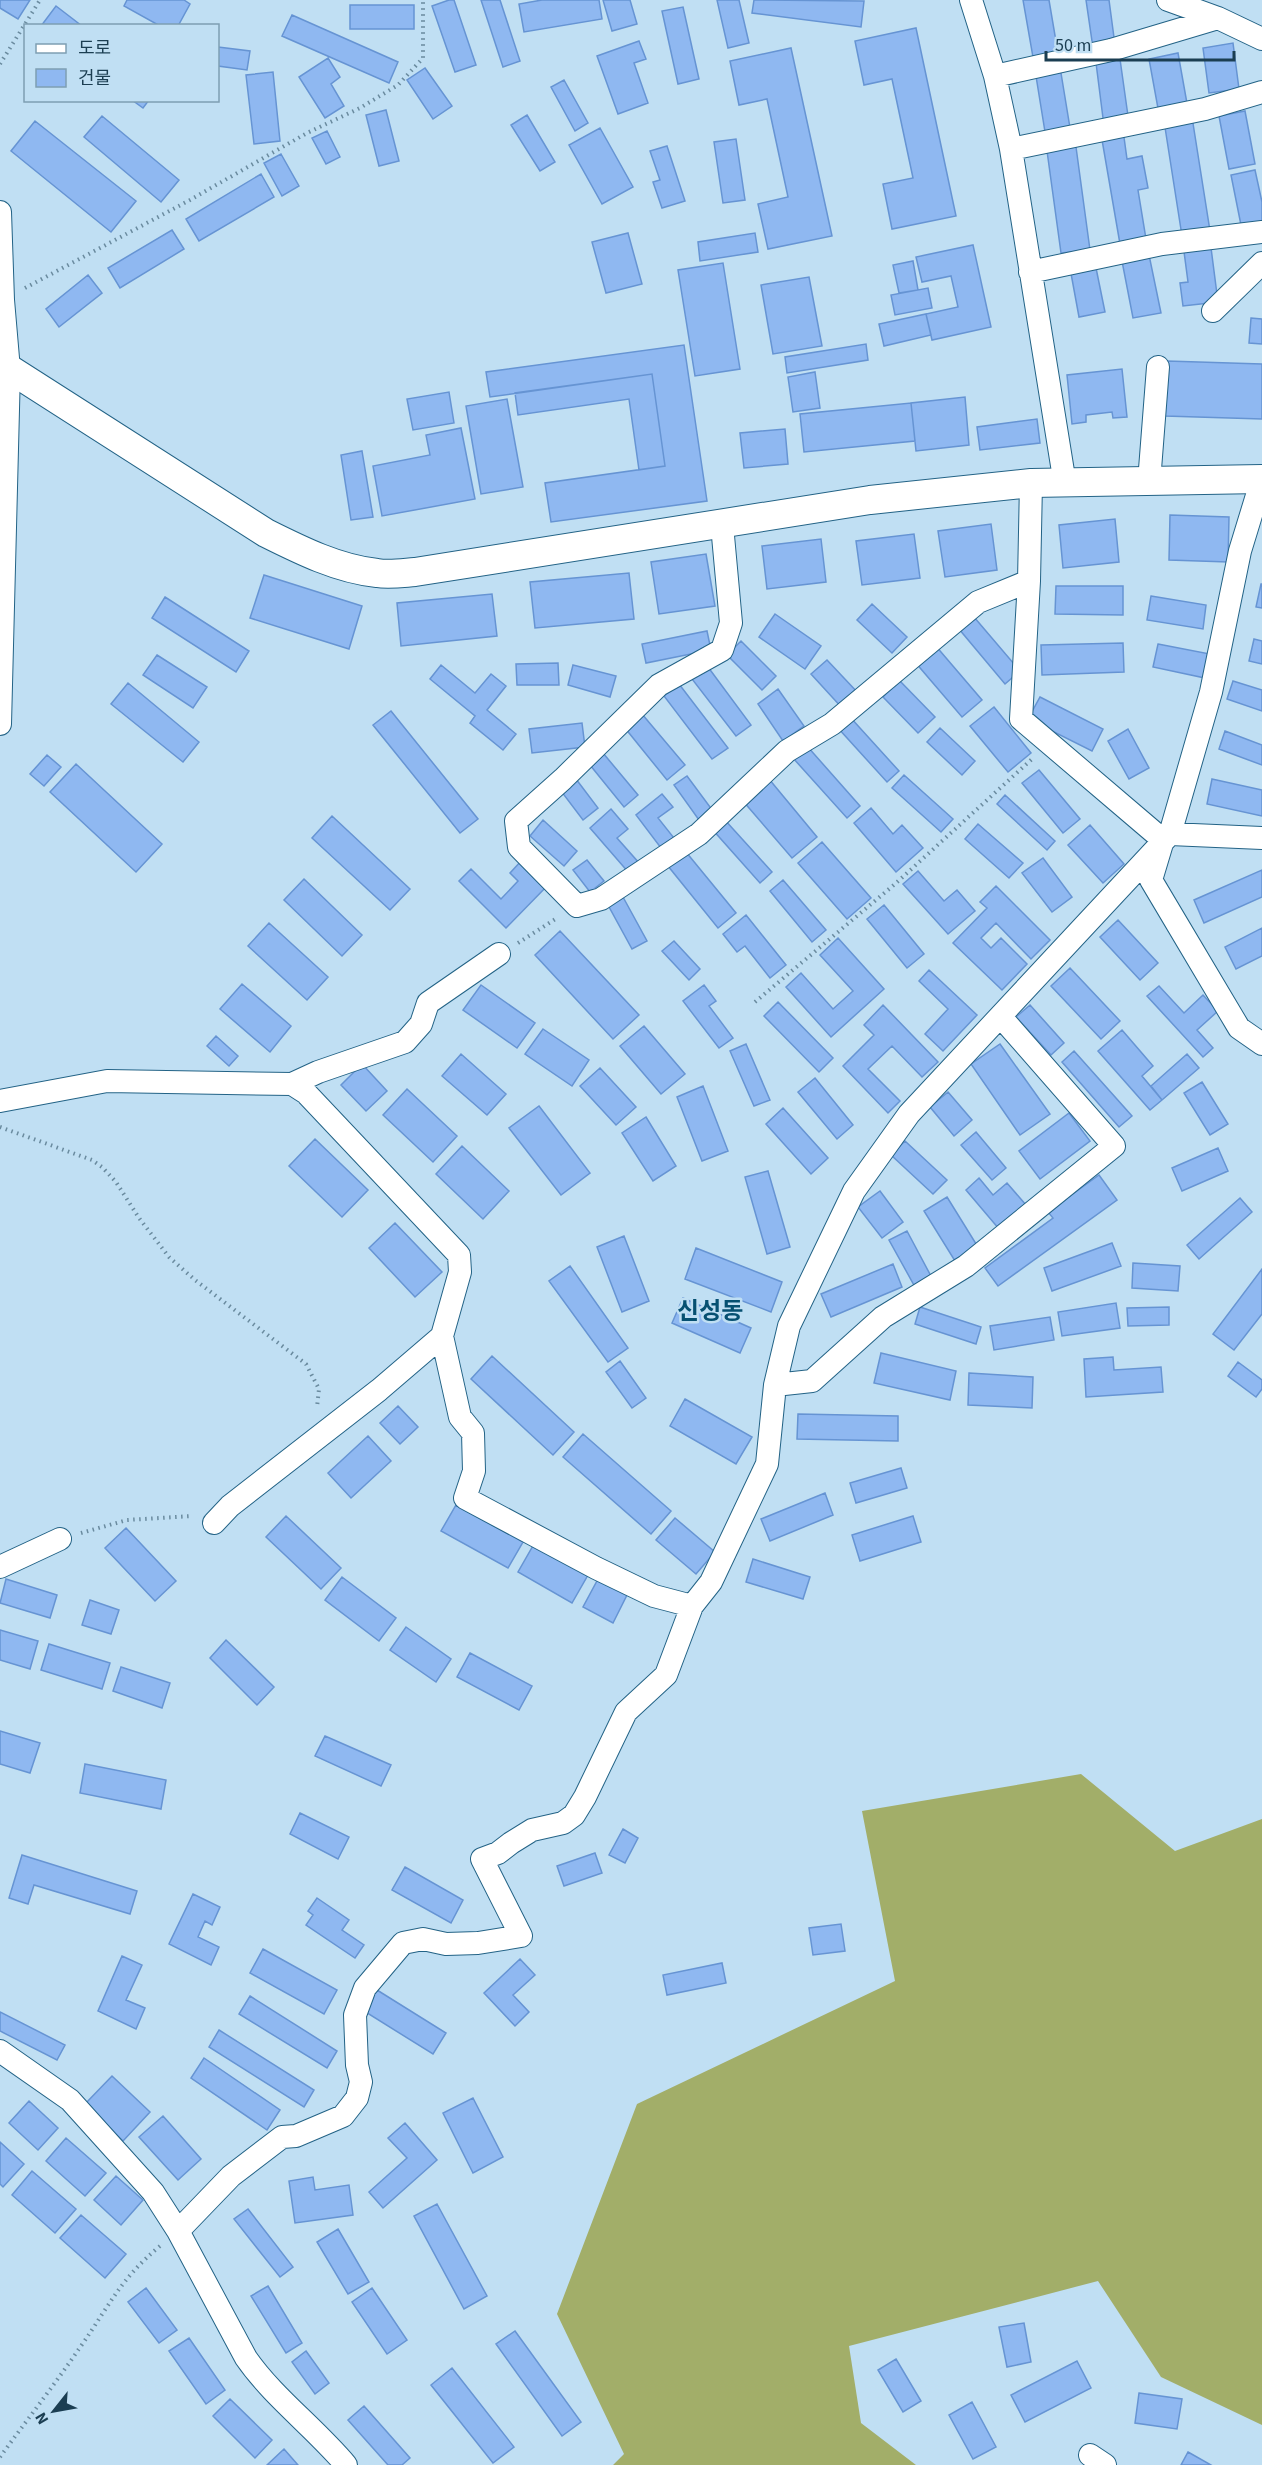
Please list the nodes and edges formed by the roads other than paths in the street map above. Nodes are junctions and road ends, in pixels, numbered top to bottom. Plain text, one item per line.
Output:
1 (970, 0) edge
2 (1168, 0) edge
3 (1218, 18) junction
4 (1262, 39) edge
5 (995, 76) junction
6 (1262, 92) edge
7 (1011, 149) junction
8 (0, 212) edge
9 (1262, 232) edge
10 (1262, 263) edge
11 (1030, 272) junction
12 (1214, 311) dead end
13 (5, 367) edge
14 (1158, 367) dead end
15 (1262, 479) edge
16 (1149, 482) junction
17 (1031, 483) junction
18 (1065, 484) junction
19 (722, 525) junction
20 (1029, 581) junction
21 (0, 724) edge
22 (1166, 837) junction
23 (1262, 838) edge
24 (500, 954) road end
25 (1001, 1017) junction
26 (1262, 1044) edge
27 (292, 1084) junction
28 (0, 1101) edge
29 (442, 1336) junction
30 (775, 1385) junction
31 (214, 1523) dead end
32 (60, 1539) road end
33 (0, 1567) edge
34 (692, 1606) junction
35 (0, 2051) edge
36 (178, 2231) junction
37 (346, 2465) edge

1 - 5 street
2 - 3 street
3 - 4 street
3 - 5 street
5 - 7 street
6 - 7 street
7 - 11 street
8 - 13 street
9 - 11 street
10 - 12 street
11 - 18 street
13 - 19 street
13 - 21 street
14 - 16 street
15 - 16 street
15 - 22 street
16 - 18 street
17 - 18 street
17 - 19 street
17 - 20 street
19 - 20 street
20 - 22 street
22 - 23 street
22 - 25 street
22 - 26 street
24 - 27 street
25 - 30 street
25 - 30 street
27 - 28 street
27 - 29 street
29 - 31 street
29 - 34 street
30 - 34 street
32 - 33 street
34 - 36 street
35 - 36 street
36 - 37 street

